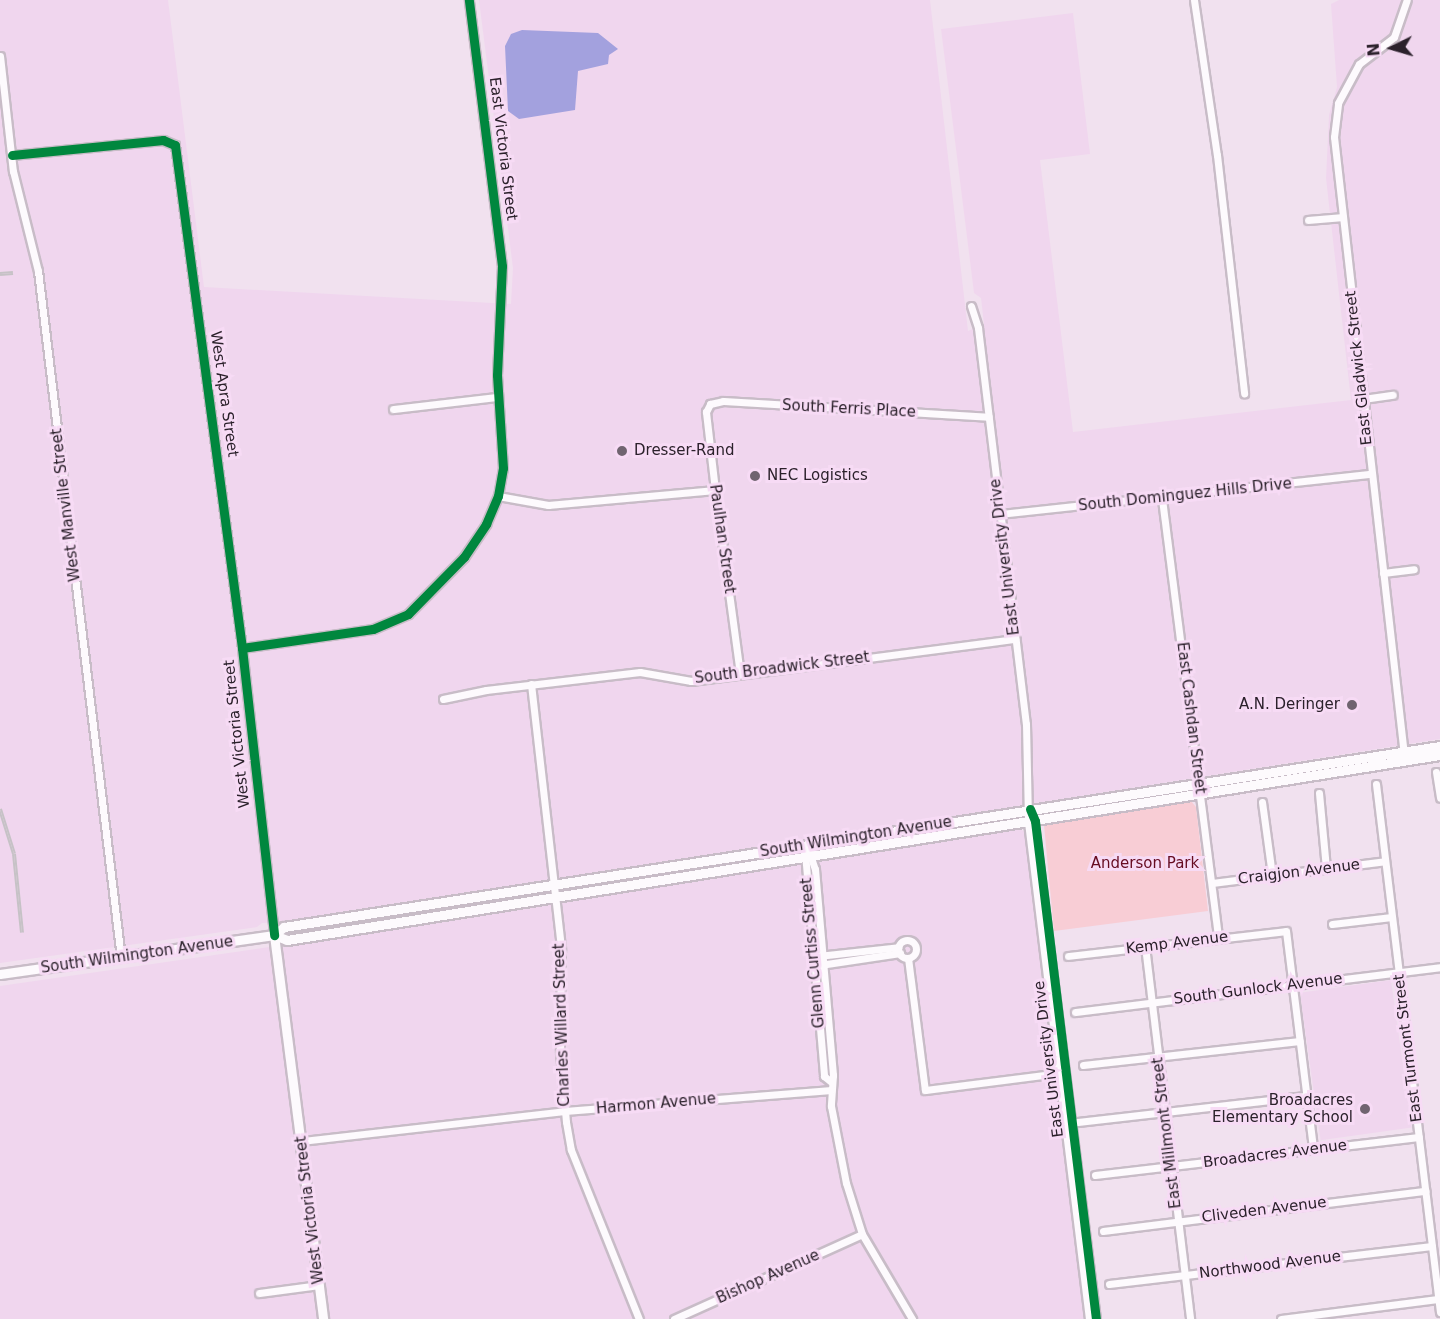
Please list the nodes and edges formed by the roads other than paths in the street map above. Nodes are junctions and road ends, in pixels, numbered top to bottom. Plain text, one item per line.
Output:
1 (469, 0) edge
2 (1194, 0) edge
3 (1407, 0) edge
4 (0, 56) edge
5 (12, 155) junction
6 (1343, 217) junction
7 (1308, 220) dead end
8 (501, 302) joint
9 (971, 306) dead end
10 (1244, 393) dead end
11 (1393, 395) dead end
12 (497, 397) junction
13 (1363, 399) junction
14 (710, 404) joint
15 (393, 409) dead end
16 (989, 417) junction
17 (1370, 474) junction
18 (715, 490) junction
19 (498, 496) junction
20 (1162, 499) junction
21 (1000, 514) junction
22 (1414, 568) dead end
23 (1383, 573) junction
24 (1015, 639) junction
25 (242, 648) junction
26 (740, 674) junction
27 (531, 684) junction
28 (443, 699) dead end
29 (1440, 746) edge
30 (1440, 755) edge
31 (1404, 756) junction
32 (1436, 771) dead end
33 (1199, 784) junction
34 (1376, 784) dead end
35 (1319, 793) dead end
36 (1201, 795) junction
37 (1440, 798) edge
38 (1262, 802) dead end
39 (1030, 809) junction
40 (1032, 822) junction
41 (807, 845) junction
42 (809, 857) junction
43 (1385, 861) junction
44 (1326, 868) junction
45 (1272, 876) junction
46 (1212, 883) junction
47 (551, 885) junction
48 (553, 898) junction
49 (1392, 917) junction
50 (1332, 924) dead end
51 (274, 936) junction
52 (1218, 937) junction
53 (1145, 946) junction
54 (899, 950) junction
55 (822, 955) junction
56 (1068, 956) dead end
57 (813, 957) junction
58 (121, 958) junction
59 (908, 958) junction
60 (823, 964) junction
61 (814, 965) junction
62 (1440, 967) edge
63 (1399, 972) junction
64 (0, 974) edge
65 (1292, 986) junction
66 (1151, 1002) junction
67 (1075, 1012) dead end
68 (1300, 1041) junction
69 (1158, 1057) junction
70 (1083, 1065) dead end
71 (1043, 1075) dead end
72 (830, 1081) junction
73 (831, 1090) junction
74 (1305, 1095) junction
75 (1163, 1110) junction
76 (565, 1112) junction
77 (1068, 1123) junction
78 (1419, 1137) junction
79 (302, 1142) junction
80 (1313, 1149) junction
81 (1171, 1167) junction
82 (1095, 1175) dead end
83 (1426, 1191) junction
84 (1177, 1221) junction
85 (1103, 1231) dead end
86 (862, 1234) junction
87 (1432, 1246) junction
88 (1184, 1275) junction
89 (1109, 1284) dead end
90 (318, 1285) junction
91 (259, 1293) dead end
92 (1438, 1299) junction
93 (1440, 1312) edge
94 (323, 1319) edge
95 (639, 1319) edge
96 (674, 1319) edge
97 (912, 1319) edge
98 (1089, 1319) edge
99 (1096, 1319) edge
100 (1190, 1319) edge
101 (1281, 1319) edge

1 - 8 street, East Victoria Street
2 - 10 street
3 - 6 street, East Gladwick Street
4 - 5 street, West Manville Street
5 - 25 street, West Apra Street
5 - 58 street, West Manville Street
6 - 7 street
6 - 13 street, East Gladwick Street
8 - 12 street, West Victoria Street
9 - 16 street, East University Drive
11 - 13 street
12 - 15 street
12 - 19 street, West Victoria Street
13 - 17 street, East Gladwick Street
14 - 16 street, South Ferris Place
14 - 18 street, Paulhan Street
16 - 21 street, East University Drive
17 - 20 street, South Dominguez Hills Drive
17 - 23 street, East Gladwick Street
18 - 19 street
18 - 26 street, Paulhan Street
19 - 25 street, West Victoria Street
20 - 21 street, South Dominguez Hills Drive
20 - 33 street, East Cashdan Street
21 - 24 street, East University Drive
22 - 23 street
23 - 31 street, East Gladwick Street
24 - 26 street, South Broadwick Street
24 - 39 street, East University Drive
25 - 51 street, West Victoria Street
26 - 27 street, South Broadwick Street
27 - 28 street, South Broadwick Street
27 - 47 street, Charles Willard Street
29 - 31 main road, South Wilmington Avenue
30 - 31 main road, South Wilmington Avenue
31 - 33 main road, South Wilmington Avenue
31 - 36 main road, South Wilmington Avenue
32 - 37 street
33 - 36 street, East Cashdan Street
33 - 39 main road, South Wilmington Avenue
34 - 43 street, East Turmont Street
35 - 44 street
36 - 40 main road, South Wilmington Avenue
36 - 46 street, East Cashdan Street
38 - 45 street
39 - 40 street, East University Drive
39 - 41 main road, South Wilmington Avenue
40 - 42 main road, South Wilmington Avenue
40 - 77 street, East University Drive
41 - 42 street, Glenn Curtiss Street
41 - 47 main road, South Wilmington Avenue
42 - 48 main road, South Wilmington Avenue
42 - 55 street, Glenn Curtiss Street
42 - 57 street, Glenn Curtiss Street
43 - 44 street, Craigjon Avenue
43 - 49 street, East Turmont Street
44 - 45 street, Craigjon Avenue
45 - 46 street, Craigjon Avenue
46 - 52 street, East Cashdan Street
47 - 48 street, Charles Willard Street
47 - 51 main road, South Wilmington Avenue
48 - 51 main road, South Wilmington Avenue
48 - 76 street, Charles Willard Street
49 - 50 street
49 - 63 street, East Turmont Street
51 - 58 main road, South Wilmington Avenue
51 - 79 main road, West Victoria Street
52 - 53 street, Kemp Avenue
52 - 65 street, Kemp Avenue
53 - 56 street, Kemp Avenue
53 - 66 street, East Millmont Street
54 - 55 street
54 - 59 street
54 - 59 street
54 - 60 street
55 - 57 street
55 - 60 street, Glenn Curtiss Street
57 - 61 street, Glenn Curtiss Street
58 - 64 main road, South Wilmington Avenue
59 - 71 street
60 - 61 street
60 - 72 street, Glenn Curtiss Street
61 - 72 street, Glenn Curtiss Street
62 - 63 street, South Gunlock Avenue
63 - 65 street, South Gunlock Avenue
63 - 78 street, East Turmont Street
65 - 66 street, South Gunlock Avenue
65 - 68 street
66 - 67 street, South Gunlock Avenue
66 - 69 street, East Millmont Street
68 - 69 street
68 - 74 street
69 - 70 street
69 - 75 street, East Millmont Street
72 - 73 street, Glenn Curtiss Street
73 - 76 street, Harmon Avenue
73 - 86 street, Glenn Curtiss Street
74 - 75 street
74 - 80 street
75 - 77 street
75 - 81 street, East Millmont Street
76 - 79 street, Harmon Avenue
76 - 95 street, Charles Willard Street
77 - 98 street, East University Drive
77 - 99 street, East University Drive
78 - 80 street, Broadacres Avenue
78 - 83 street, East Turmont Street
79 - 90 main road, West Victoria Street
80 - 81 street, Broadacres Avenue
81 - 82 street, Broadacres Avenue
81 - 84 street, East Millmont Street
83 - 84 street, Cliveden Avenue
83 - 87 street, East Turmont Street
84 - 85 street, Cliveden Avenue
84 - 88 street, East Millmont Street
86 - 96 street, Bishop Avenue
86 - 97 street, Glenn Curtiss Street
87 - 88 street, Northwood Avenue
87 - 92 street, East Turmont Street
88 - 89 street, Northwood Avenue
88 - 100 street, East Millmont Street
90 - 91 street
90 - 94 main road, West Victoria Street
92 - 93 street, East Turmont Street
92 - 101 street

